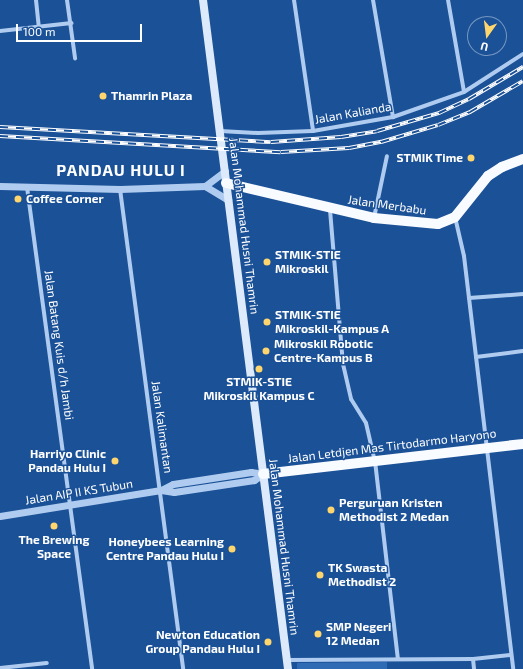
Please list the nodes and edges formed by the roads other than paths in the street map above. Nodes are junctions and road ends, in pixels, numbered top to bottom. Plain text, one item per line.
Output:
1 (36, 0) edge
2 (67, 0) edge
3 (203, 0) edge
4 (294, 0) edge
5 (373, 0) edge
6 (448, 0) edge
7 (72, 23) junction
8 (39, 27) junction
9 (0, 31) edge
10 (523, 54) edge
11 (75, 58) dead end
12 (464, 92) junction
13 (393, 117) junction
14 (220, 131) junction
15 (313, 131) junction
16 (387, 156) dead end
17 (523, 159) edge
18 (225, 171) junction
19 (226, 183) junction
20 (0, 186) edge
21 (206, 186) junction
22 (27, 187) junction
23 (120, 189) junction
24 (228, 200) junction
25 (330, 210) junction
26 (455, 217) junction
27 (374, 218) junction
28 (523, 294) edge
29 (469, 298) junction
30 (523, 351) edge
31 (476, 357) junction
32 (523, 444) edge
33 (488, 448) junction
34 (375, 461) junction
35 (263, 474) junction
36 (161, 490) junction
37 (71, 505) junction
38 (0, 516) edge
39 (511, 655) junction
40 (398, 659) junction
41 (474, 659) junction
42 (286, 660) junction
43 (47, 663) dead end
44 (0, 668) edge
45 (92, 669) edge
46 (183, 669) edge
47 (288, 669) edge
48 (474, 669) edge
49 (513, 669) edge

1 - 8 street
2 - 7 street
3 - 14 main road, Jalan Mohammad Husni Thamrin
4 - 15 street
5 - 13 street
6 - 12 street
7 - 8 street
7 - 11 street
8 - 9 street
10 - 12 street, Jalan Kalianda
12 - 13 street, Jalan Kalianda
13 - 15 street, Jalan Kalianda
14 - 15 street, Jalan Kalianda
14 - 18 main road, Jalan Mohammad Husni Thamrin
16 - 27 street
17 - 26 main road
18 - 19 main road, Jalan Mohammad Husni Thamrin
18 - 21 street
19 - 24 main road, Jalan Mohammad Husni Thamrin
19 - 25 main road, Jalan Merbabu
20 - 22 street
21 - 23 street
21 - 24 street
22 - 23 street
22 - 37 street, Jalan Batang Kuis d/h Jambi
23 - 36 street, Jalan Kalimantan
24 - 35 main road, Jalan Mohammad Husni Thamrin
25 - 27 main road, Jalan Merbabu
25 - 34 street
26 - 27 main road, Jalan Merbabu
26 - 29 street
28 - 29 street
29 - 31 street
30 - 31 street
31 - 33 street
32 - 33 main road, Jalan Letdjen Mas Tirtodarmo Haryono
33 - 34 main road, Jalan Letdjen Mas Tirtodarmo Haryono
33 - 39 street
34 - 35 main road, Jalan Letdjen Mas Tirtodarmo Haryono
34 - 40 street
35 - 36 street, Jalan AIP II KS Tubun
35 - 42 main road, Jalan Mohammad Husni Thamrin
36 - 37 street, Jalan AIP II KS Tubun
36 - 46 street, Jalan Kalimantan
37 - 38 street, Jalan AIP II KS Tubun
37 - 45 street, Jalan Batang Kuis d/h Jambi
39 - 41 street
39 - 49 street
40 - 41 street
40 - 42 street
41 - 48 street
42 - 47 main road, Jalan Mohammad Husni Thamrin
43 - 44 street

